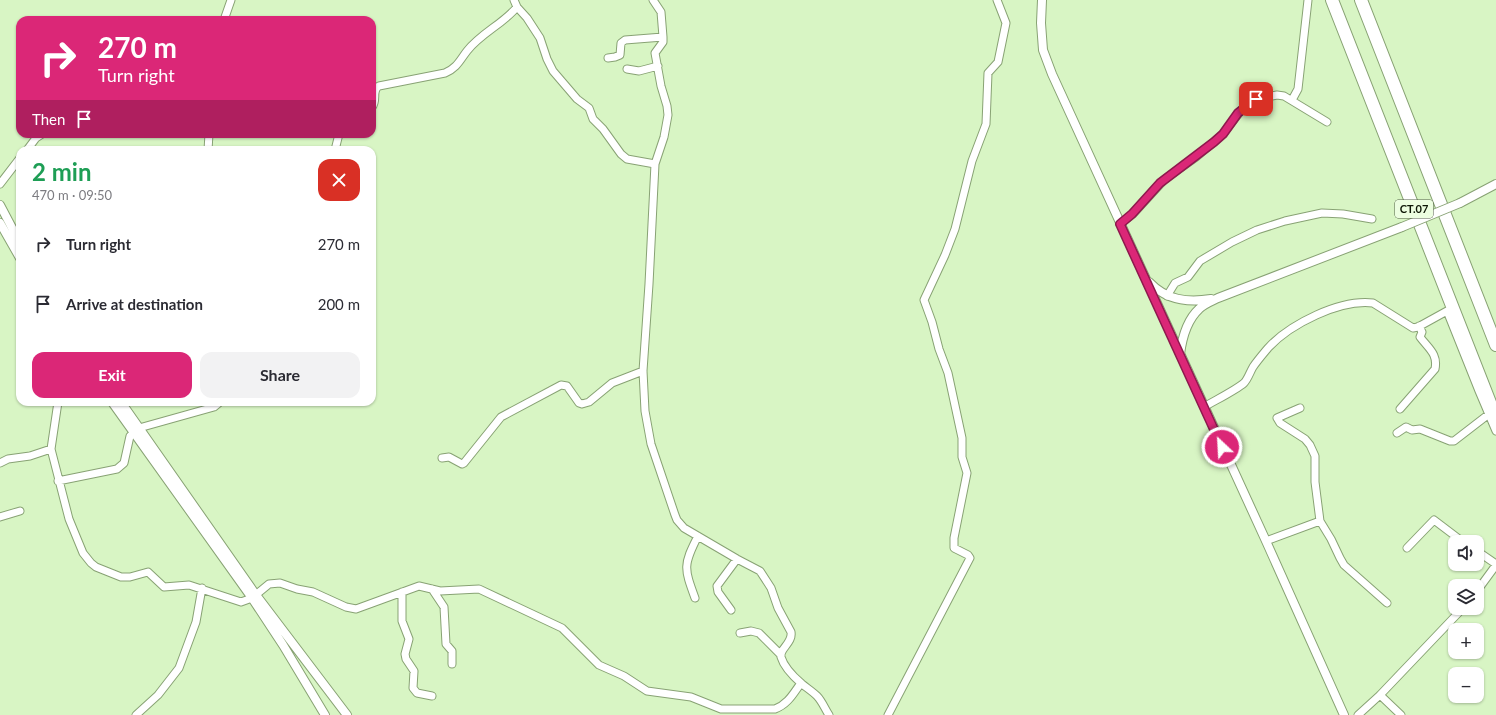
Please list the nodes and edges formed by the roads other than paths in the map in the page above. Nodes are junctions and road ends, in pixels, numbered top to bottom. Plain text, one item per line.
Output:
1 (231, 0) edge
2 (514, 0) edge
3 (653, 0) edge
4 (997, 0) edge
5 (1042, 0) edge
6 (1308, 0) edge
7 (1332, 0) edge
8 (1361, 0) edge
9 (517, 7) junction
10 (225, 16) edge
11 (663, 36) junction
12 (608, 58) dead end
13 (658, 66) junction
14 (627, 69) dead end
15 (376, 88) edge
16 (1292, 100) junction
17 (1327, 122) dead end
18 (16, 163) edge
19 (655, 164) junction
20 (0, 184) edge
21 (1496, 184) edge
22 (0, 206) edge
23 (1372, 219) dead end
24 (0, 223) edge
25 (1120, 224) junction
26 (16, 236) edge
27 (16, 251) edge
28 (1144, 277) junction
29 (1167, 296) junction
30 (1218, 298) junction
31 (1419, 326) junction
32 (1496, 345) edge
33 (1180, 355) junction
34 (643, 371) junction
35 (57, 406) edge
36 (115, 406) edge
37 (123, 406) edge
38 (215, 406) edge
39 (1204, 407) junction
40 (1300, 408) dead end
41 (1400, 409) dead end
42 (1492, 416) edge
43 (136, 431) junction
44 (1496, 431) edge
45 (1397, 433) dead end
46 (51, 449) junction
47 (442, 458) dead end
48 (0, 462) edge
49 (58, 481) junction
50 (20, 511) dead end
51 (0, 517) edge
52 (1320, 521) junction
53 (1454, 535) edge
54 (698, 536) junction
55 (1266, 540) junction
56 (1407, 548) dead end
57 (1484, 556) edge
58 (737, 559) junction
59 (1496, 565) edge
60 (1484, 581) edge
61 (202, 588) junction
62 (432, 590) junction
63 (402, 592) junction
64 (254, 597) junction
65 (695, 598) dead end
66 (1387, 602) dead end
67 (731, 610) dead end
68 (1456, 615) edge
69 (740, 633) dead end
70 (781, 655) junction
71 (452, 664) dead end
72 (801, 683) junction
73 (1380, 695) junction
74 (432, 696) dead end
75 (136, 715) edge
76 (325, 715) edge
77 (347, 715) edge
78 (829, 715) edge
79 (888, 715) edge
80 (1344, 715) edge
81 (1358, 715) edge
82 (1401, 715) edge

1 - 10 street
2 - 9 street
3 - 11 street
4 - 79 street
5 - 25 street
6 - 16 street
7 - 42 highway, CT.07
8 - 32 highway, CT.07
9 - 15 street
9 - 19 street
11 - 12 street
11 - 13 street
13 - 14 street
13 - 19 street
16 - 17 street
16 - 25 street
18 - 20 street
19 - 34 street
21 - 30 street, bridge
22 - 26 street
23 - 29 street
24 - 27 street
25 - 28 street
28 - 29 street
28 - 33 street
29 - 30 street
30 - 33 street
31 - 39 street
31 - 41 street
31 - 42 street
33 - 39 street
34 - 47 street
34 - 54 street
35 - 46 street
36 - 43 street
37 - 43 street
38 - 43 street
39 - 55 street
40 - 52 street
42 - 44 street
42 - 45 street
43 - 49 street
43 - 64 street
46 - 48 street
46 - 49 street
49 - 61 street
50 - 51 street
52 - 55 street
52 - 66 street
53 - 56 street
54 - 58 street
54 - 65 street
55 - 80 street
57 - 59 street
58 - 67 street
58 - 70 street
59 - 60 street
61 - 64 street
61 - 75 street
62 - 63 street
62 - 71 street
62 - 72 street
63 - 64 street
63 - 74 street
64 - 76 street
64 - 77 street
68 - 73 street
69 - 70 street
70 - 72 street
72 - 78 street
73 - 81 street
73 - 82 street

